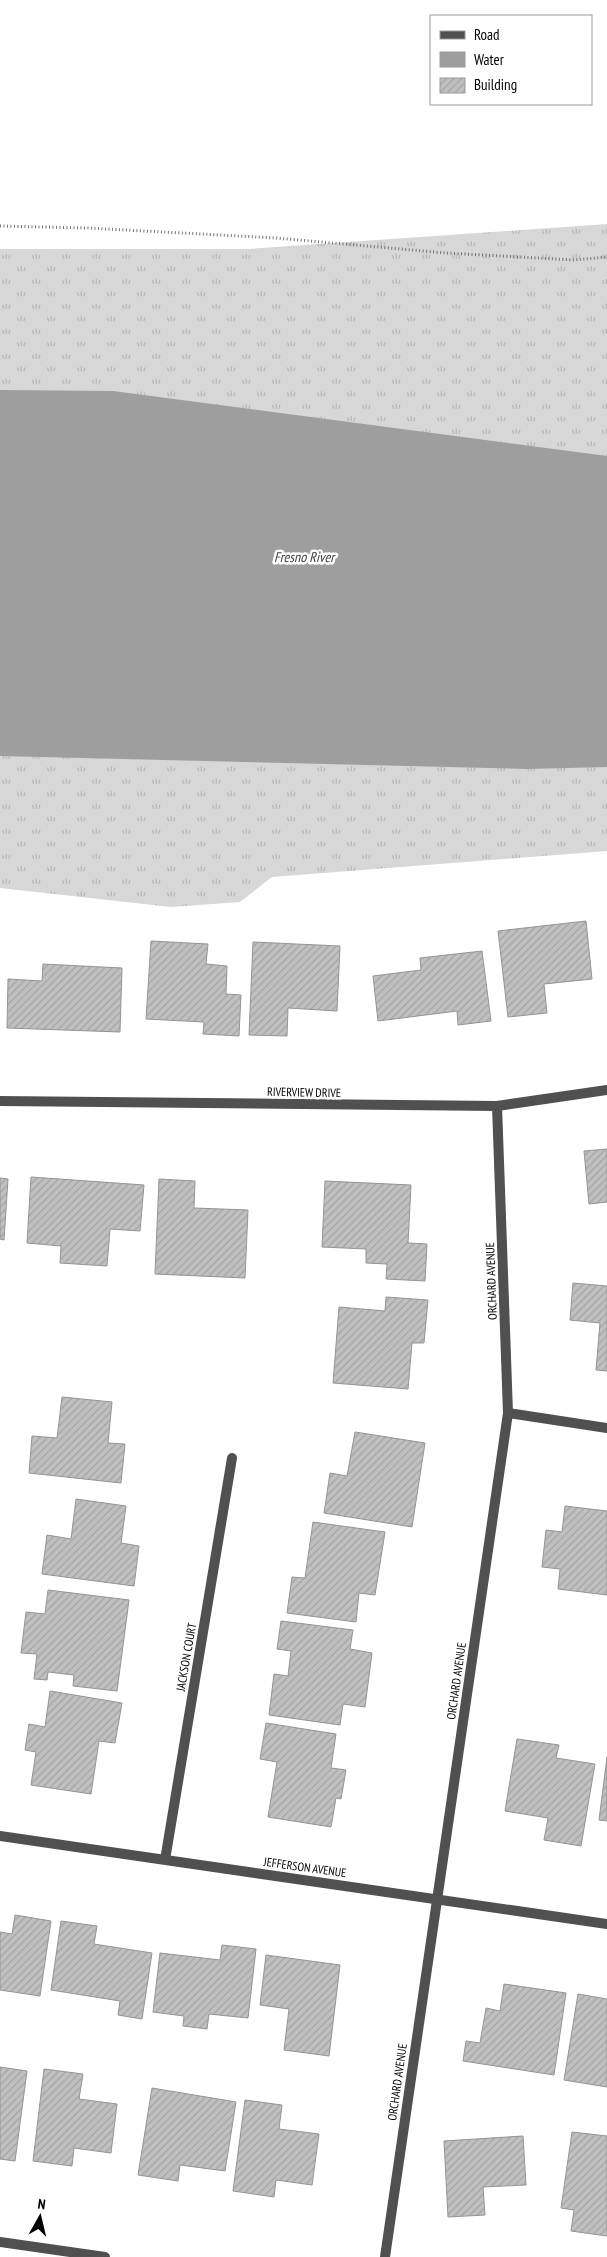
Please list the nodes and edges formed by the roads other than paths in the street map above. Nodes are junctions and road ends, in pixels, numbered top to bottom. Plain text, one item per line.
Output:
1 (607, 1090) edge
2 (0, 1101) edge
3 (497, 1106) junction
4 (508, 1413) junction
5 (607, 1428) edge
6 (232, 1458) dead end
7 (0, 1836) edge
8 (165, 1860) junction
9 (436, 1899) junction
10 (607, 1924) edge
11 (0, 2242) edge
12 (105, 2257) edge
13 (385, 2257) edge

1 - 3 street, RIVERVIEW DRIVE
2 - 3 street, RIVERVIEW DRIVE
3 - 4 street, ORCHARD AVENUE
4 - 5 street
4 - 9 street, ORCHARD AVENUE
6 - 8 street, JACKSON COURT
7 - 8 street, JEFFERSON AVENUE
8 - 9 street, JEFFERSON AVENUE
9 - 10 street, JEFFERSON AVENUE
9 - 13 street, ORCHARD AVENUE
11 - 12 street

